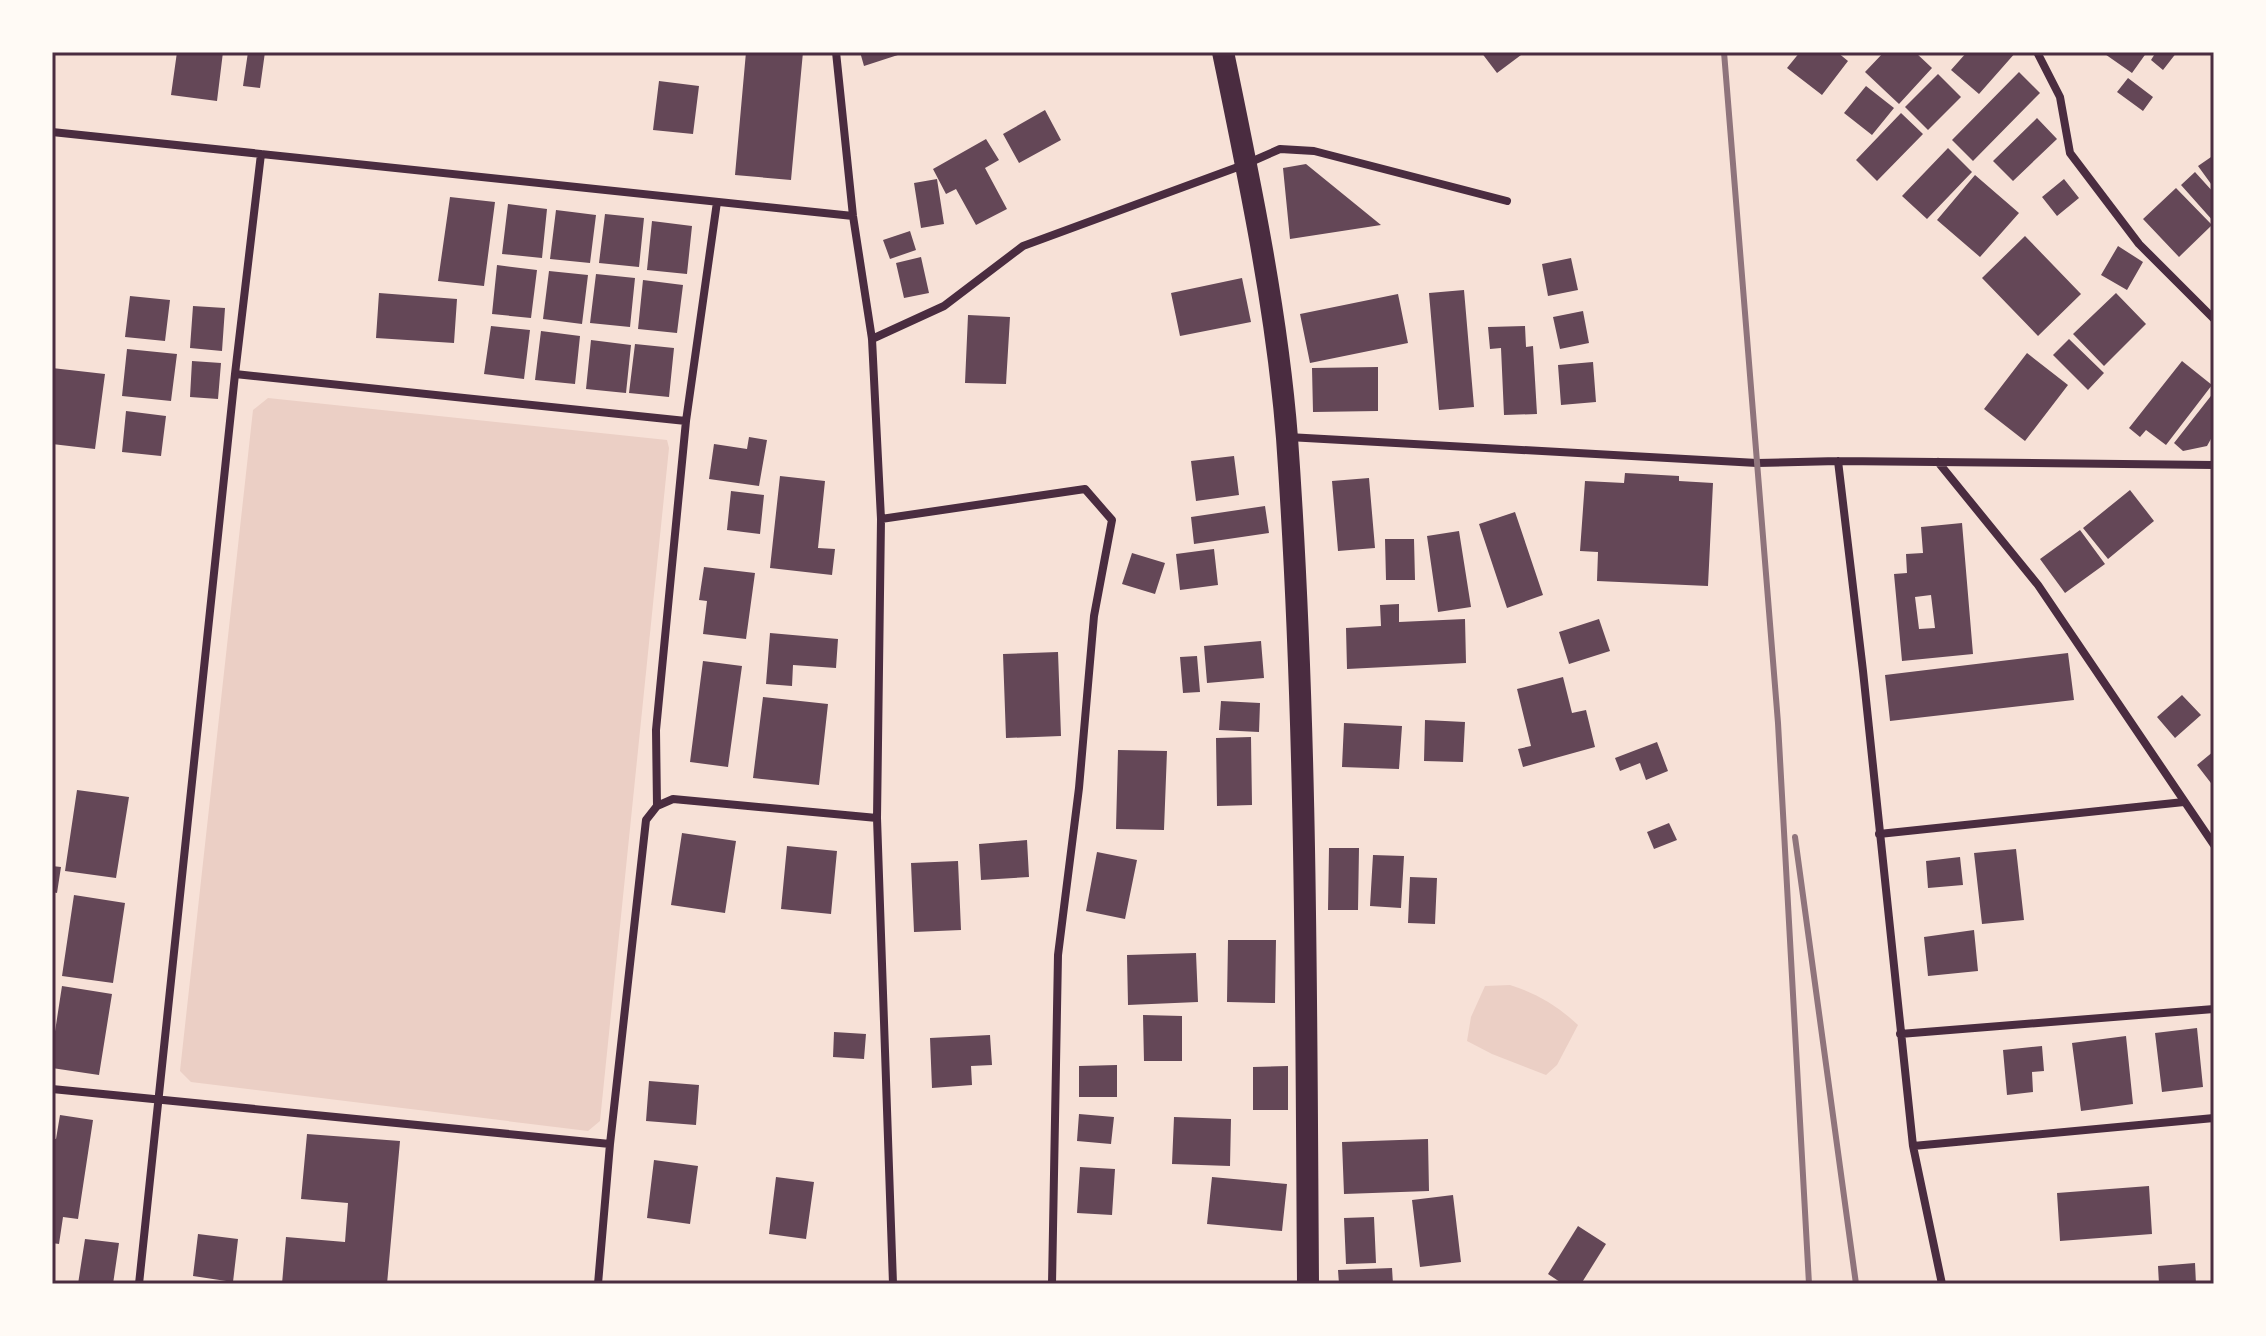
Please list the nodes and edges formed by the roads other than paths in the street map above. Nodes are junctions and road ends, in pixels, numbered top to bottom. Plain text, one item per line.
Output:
1 (836, 52) edge
2 (1223, 52) edge
3 (2037, 52) edge
4 (52, 132) edge
5 (261, 154) junction
6 (1246, 164) junction
7 (1507, 201) dead end
8 (717, 202) junction
9 (853, 216) junction
10 (2214, 319) edge
11 (872, 339) junction
12 (235, 374) junction
13 (686, 421) junction
14 (1287, 437) junction
15 (1838, 461) junction
16 (1938, 462) junction
17 (2214, 465) edge
18 (881, 519) junction
19 (2184, 802) junction
20 (657, 806) junction
21 (877, 818) junction
22 (1879, 834) junction
23 (2214, 845) edge
24 (2214, 1009) edge
25 (1900, 1034) junction
26 (52, 1089) edge
27 (158, 1100) junction
28 (2214, 1118) edge
29 (610, 1144) junction
30 (1913, 1146) junction
31 (139, 1284) edge
32 (598, 1284) edge
33 (893, 1284) edge
34 (1052, 1284) edge
35 (1308, 1284) edge
36 (1942, 1284) edge

1 - 9 street
2 - 6 highway
3 - 10 street
4 - 5 street
5 - 8 street
5 - 12 street
6 - 7 street
6 - 11 street
6 - 14 highway
8 - 9 street
8 - 13 street
9 - 11 street
11 - 18 street
12 - 13 street
12 - 27 street
13 - 20 street
14 - 15 street
14 - 35 highway
15 - 16 street
15 - 22 street
16 - 17 street
16 - 19 street
18 - 21 street
18 - 34 street
19 - 22 street
19 - 23 street
20 - 21 street
20 - 29 street
21 - 33 street
22 - 25 street
24 - 25 street
25 - 30 street
26 - 27 street
27 - 29 street
27 - 31 street
28 - 30 street
29 - 32 street
30 - 36 street

